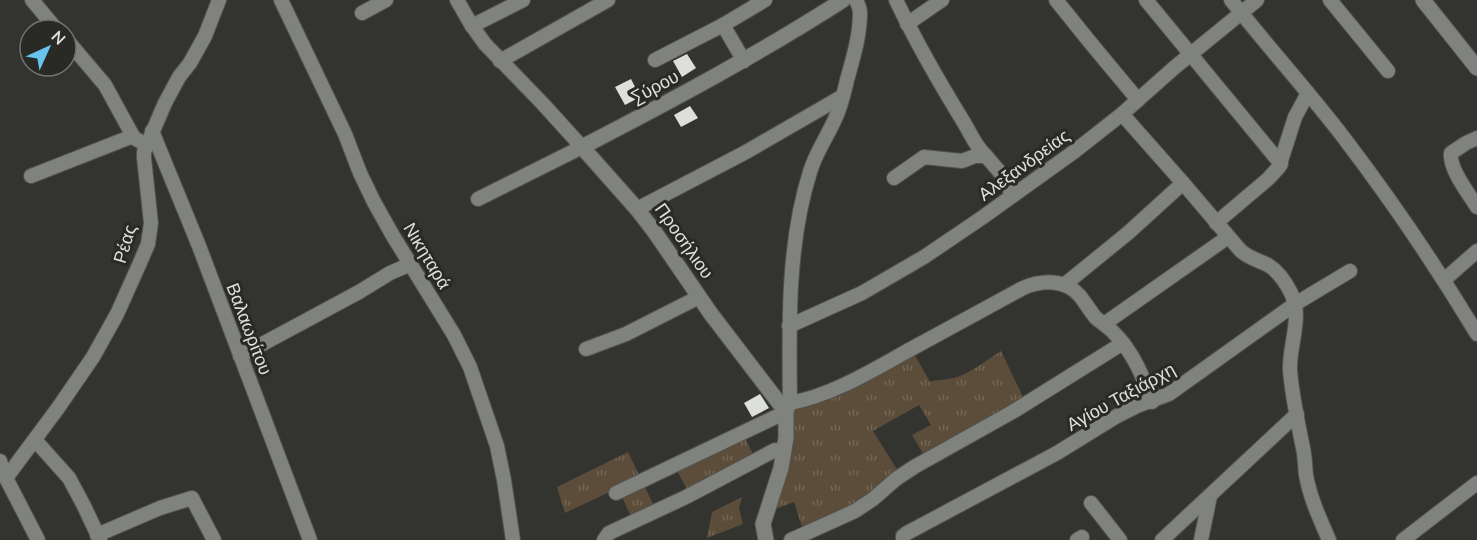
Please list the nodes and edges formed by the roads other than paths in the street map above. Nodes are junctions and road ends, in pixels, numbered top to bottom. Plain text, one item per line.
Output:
1 (32, 0) edge
2 (219, 0) edge
3 (281, 0) edge
4 (386, 0) edge
5 (457, 0) edge
6 (523, 0) edge
7 (608, 0) edge
8 (765, 0) edge
9 (843, 0) edge
10 (856, 0) edge
11 (896, 0) edge
12 (942, 0) edge
13 (1056, 0) edge
14 (1146, 0) edge
15 (1231, 0) edge
16 (1257, 0) edge
17 (1330, 0) edge
18 (1426, 1) edge
19 (1241, 13) junction
20 (362, 14) dead end
21 (47, 18) edge
22 (907, 24) junction
23 (723, 25) junction
24 (472, 26) junction
25 (78, 53) edge
26 (1190, 53) junction
27 (655, 60) dead end
28 (500, 61) junction
29 (744, 61) junction
30 (1477, 68) edge
31 (1388, 71) dead end
32 (1308, 93) junction
33 (843, 96) junction
34 (1138, 100) junction
35 (1122, 114) junction
36 (152, 131) junction
37 (133, 136) junction
38 (1477, 138) edge
39 (147, 145) junction
40 (582, 147) junction
41 (986, 156) junction
42 (1281, 164) junction
43 (32, 176) dead end
44 (894, 178) dead end
45 (1183, 183) junction
46 (1012, 195) junction
47 (478, 199) dead end
48 (1477, 207) edge
49 (637, 209) junction
50 (1216, 223) junction
51 (1228, 237) junction
52 (1477, 251) edge
53 (411, 264) junction
54 (1350, 271) dead end
55 (1444, 280) junction
56 (1064, 285) junction
57 (699, 297) junction
58 (1295, 304) junction
59 (1104, 324) junction
60 (789, 326) junction
61 (1477, 334) edge
62 (1123, 343) junction
63 (586, 349) dead end
64 (240, 356) junction
65 (1152, 402) junction
66 (788, 407) junction
67 (1297, 414) junction
68 (35, 440) junction
69 (783, 452) junction
70 (0, 461) edge
71 (1477, 483) edge
72 (6, 488) edge
73 (616, 493) dead end
74 (1210, 496) junction
75 (1091, 503) dead end
76 (98, 537) edge
77 (38, 540) edge
78 (214, 540) edge
79 (310, 540) edge
80 (513, 540) edge
81 (604, 540) edge
82 (766, 540) edge
83 (791, 540) edge
84 (903, 540) edge
85 (1120, 540) edge
86 (1162, 540) edge
87 (1201, 540) edge
88 (1329, 540) edge
89 (1403, 540) edge

1 - 21 street
2 - 36 street, Ρέας
3 - 53 street, Νικηταρά
4 - 20 street
5 - 24 street, Προσήλιου
6 - 24 street
7 - 28 street
8 - 23 street
9 - 29 street, Σύρου
10 - 33 street
11 - 22 street
12 - 22 street
13 - 34 street
14 - 26 street
15 - 19 street
16 - 19 street, Αλεξανδρείας
17 - 31 street
18 - 30 street
19 - 26 street, Αλεξανδρείας
19 - 32 street
22 - 41 street
23 - 27 street
23 - 29 street
24 - 28 street, Προσήλιου
25 - 37 street
26 - 34 street, Αλεξανδρείας
26 - 42 street
28 - 40 street, Προσήλιου
29 - 40 street, Σύρου
32 - 42 street
32 - 55 street
33 - 49 street
33 - 60 street
34 - 35 street, Αλεξανδρείας
35 - 45 street
35 - 46 street, Αλεξανδρείας
36 - 39 street, Ρέας
36 - 64 street, Βαλαωρίτου
37 - 39 street
37 - 43 street
38 - 48 street
39 - 68 street, Ρέας
40 - 47 street, Σύρου
40 - 49 street, Προσήλιου
41 - 44 street
41 - 46 street
42 - 50 street
45 - 50 street
45 - 56 street
46 - 60 street, Αλεξανδρείας
49 - 57 street, Προσήλιου
50 - 51 street
51 - 58 street
51 - 59 street
52 - 55 street
53 - 64 street
53 - 80 street, Νικηταρά
54 - 58 street, Αγίου Ταξιάρχη
55 - 61 street
56 - 59 street
56 - 66 street
57 - 63 street
57 - 66 street, Προσήλιου
58 - 65 street, Αγίου Ταξιάρχη
58 - 67 street
59 - 62 street
60 - 66 street
62 - 65 street
62 - 83 street
64 - 79 street, Βαλαωρίτου
65 - 84 street, Αγίου Ταξιάρχη
66 - 69 street
66 - 73 street
67 - 74 street
67 - 88 street
68 - 72 street, Ρέας
68 - 76 street
69 - 81 street
69 - 82 street
70 - 72 street
71 - 89 street
72 - 77 street
74 - 86 street
74 - 87 street
75 - 85 street
76 - 78 street

